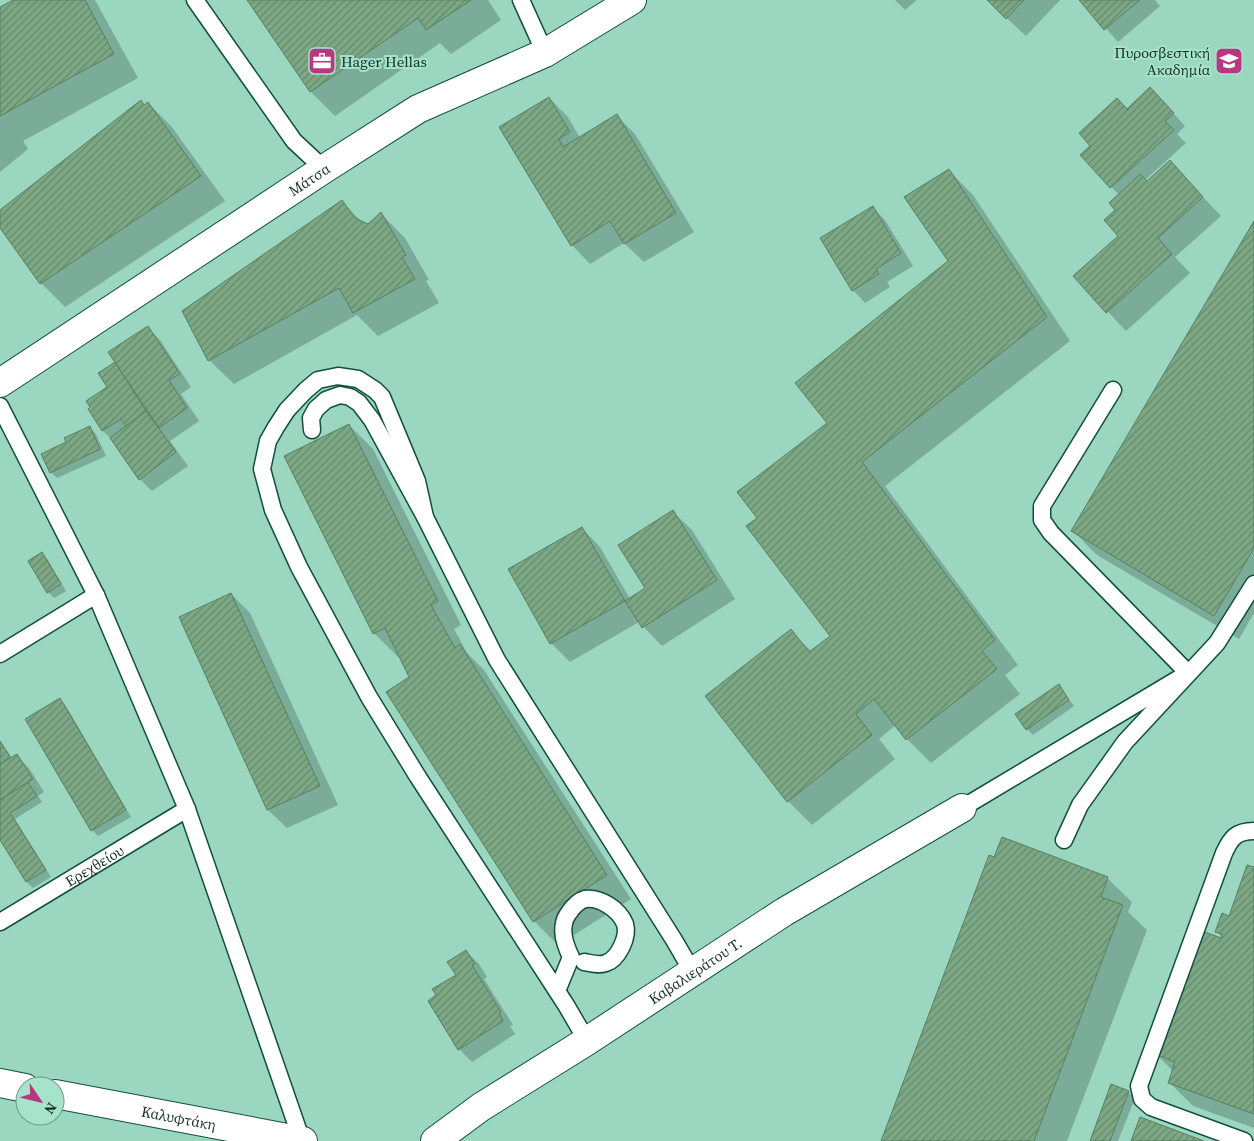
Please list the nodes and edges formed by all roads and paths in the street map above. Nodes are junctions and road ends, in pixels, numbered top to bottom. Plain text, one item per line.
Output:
1 (195, 0) edge
2 (521, 0) edge
3 (632, 0) edge
4 (545, 53) junction
5 (324, 169) junction
6 (0, 383) edge
7 (1113, 390) dead end
8 (0, 406) edge
9 (312, 430) dead end
10 (425, 518) junction
11 (1254, 584) edge
12 (96, 595) junction
13 (0, 654) edge
14 (1188, 673) junction
15 (962, 808) joint
16 (187, 809) junction
17 (1254, 831) edge
18 (1064, 840) dead end
19 (0, 922) edge
20 (584, 962) dead end
21 (692, 971) junction
22 (557, 991) junction
23 (587, 1041) junction
24 (0, 1083) edge
25 (15, 1086) edge
26 (65, 1096) edge
27 (302, 1141) edge
28 (435, 1141) edge
29 (1244, 1141) edge

1 - 5 lane
2 - 4 lane
3 - 4 street, Μάτσα
4 - 5 street, Μάτσα
5 - 6 street, Μάτσα
7 - 14 lane
8 - 12 lane
9 - 10 lane
10 - 21 lane
10 - 22 lane
11 - 14 lane
12 - 13 lane
12 - 16 lane
14 - 15 lane
14 - 18 lane
15 - 21 street, Καβαλιεράτου Τ.
16 - 19 lane, Ερεχθείου
16 - 27 lane
17 - 29 lane
20 - 22 lane
21 - 23 street, Καβαλιεράτου Τ.
22 - 23 lane
23 - 28 street, Καβαλιεράτου Τ.
24 - 25 street
26 - 27 street, Καλυφτάκη

